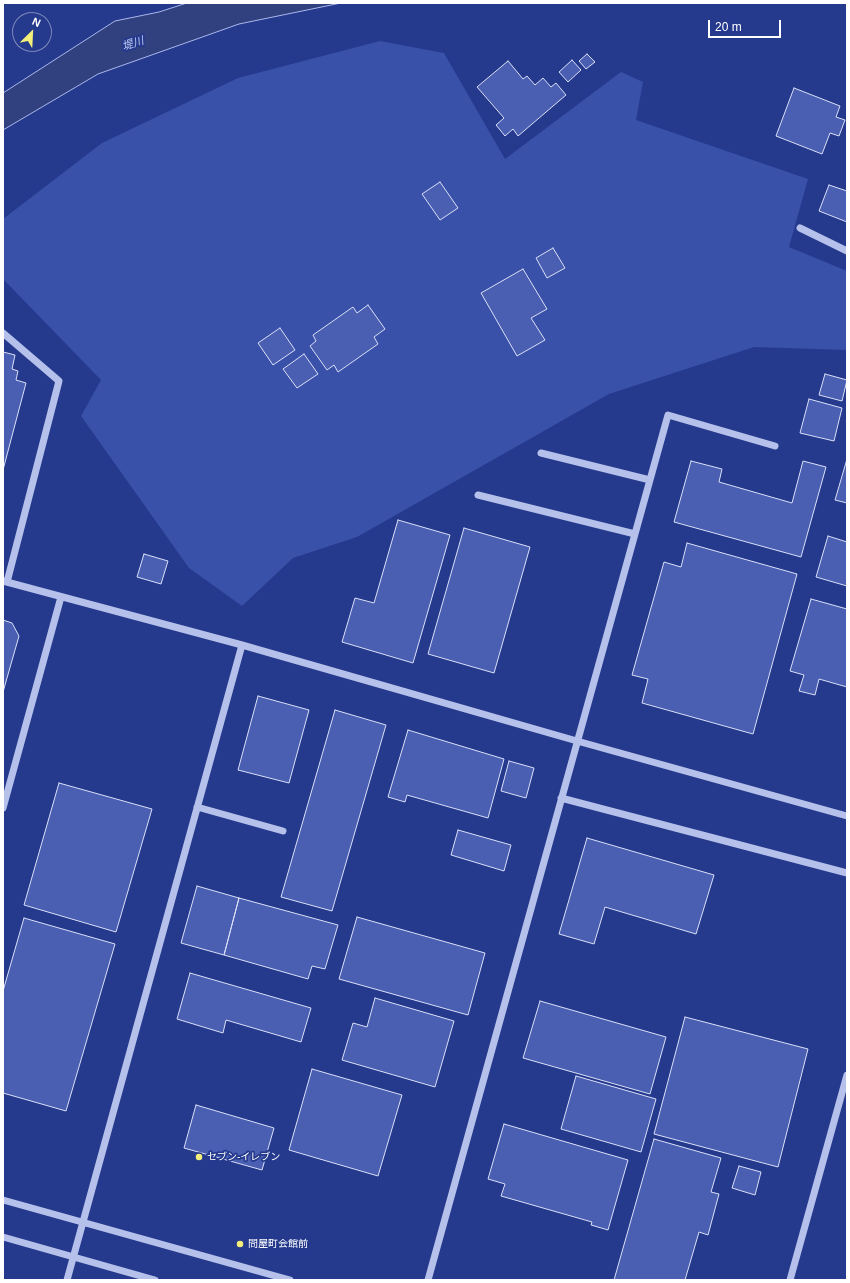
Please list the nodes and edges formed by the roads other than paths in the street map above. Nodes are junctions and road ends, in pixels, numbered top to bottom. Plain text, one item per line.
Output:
1 (800, 228) dead end
2 (847, 251) edge
3 (3, 333) edge
4 (775, 446) dead end
5 (541, 453) dead end
6 (650, 480) junction
7 (478, 495) dead end
8 (635, 534) junction
9 (5, 581) edge
10 (61, 597) junction
11 (242, 645) junction
12 (577, 741) junction
13 (561, 798) junction
14 (197, 806) junction
15 (3, 808) edge
16 (847, 816) edge
17 (284, 831) dead end
18 (847, 873) edge
19 (847, 1075) edge
20 (3, 1200) edge
21 (82, 1222) junction
22 (3, 1237) edge
23 (73, 1258) junction
24 (67, 1280) edge
25 (155, 1280) edge
26 (290, 1280) edge
27 (428, 1280) edge
28 (790, 1280) edge

1 - 2 street
3 - 9 street
4 - 6 street
5 - 6 street
6 - 8 street
7 - 8 street
8 - 12 street
9 - 10 street
10 - 11 street
10 - 15 street
11 - 12 street
11 - 14 street
12 - 13 street
12 - 16 street
13 - 18 street
13 - 27 street
14 - 17 street
14 - 21 street
19 - 28 street
20 - 21 street
21 - 23 street
21 - 26 street
22 - 23 street
23 - 24 street
23 - 25 street

